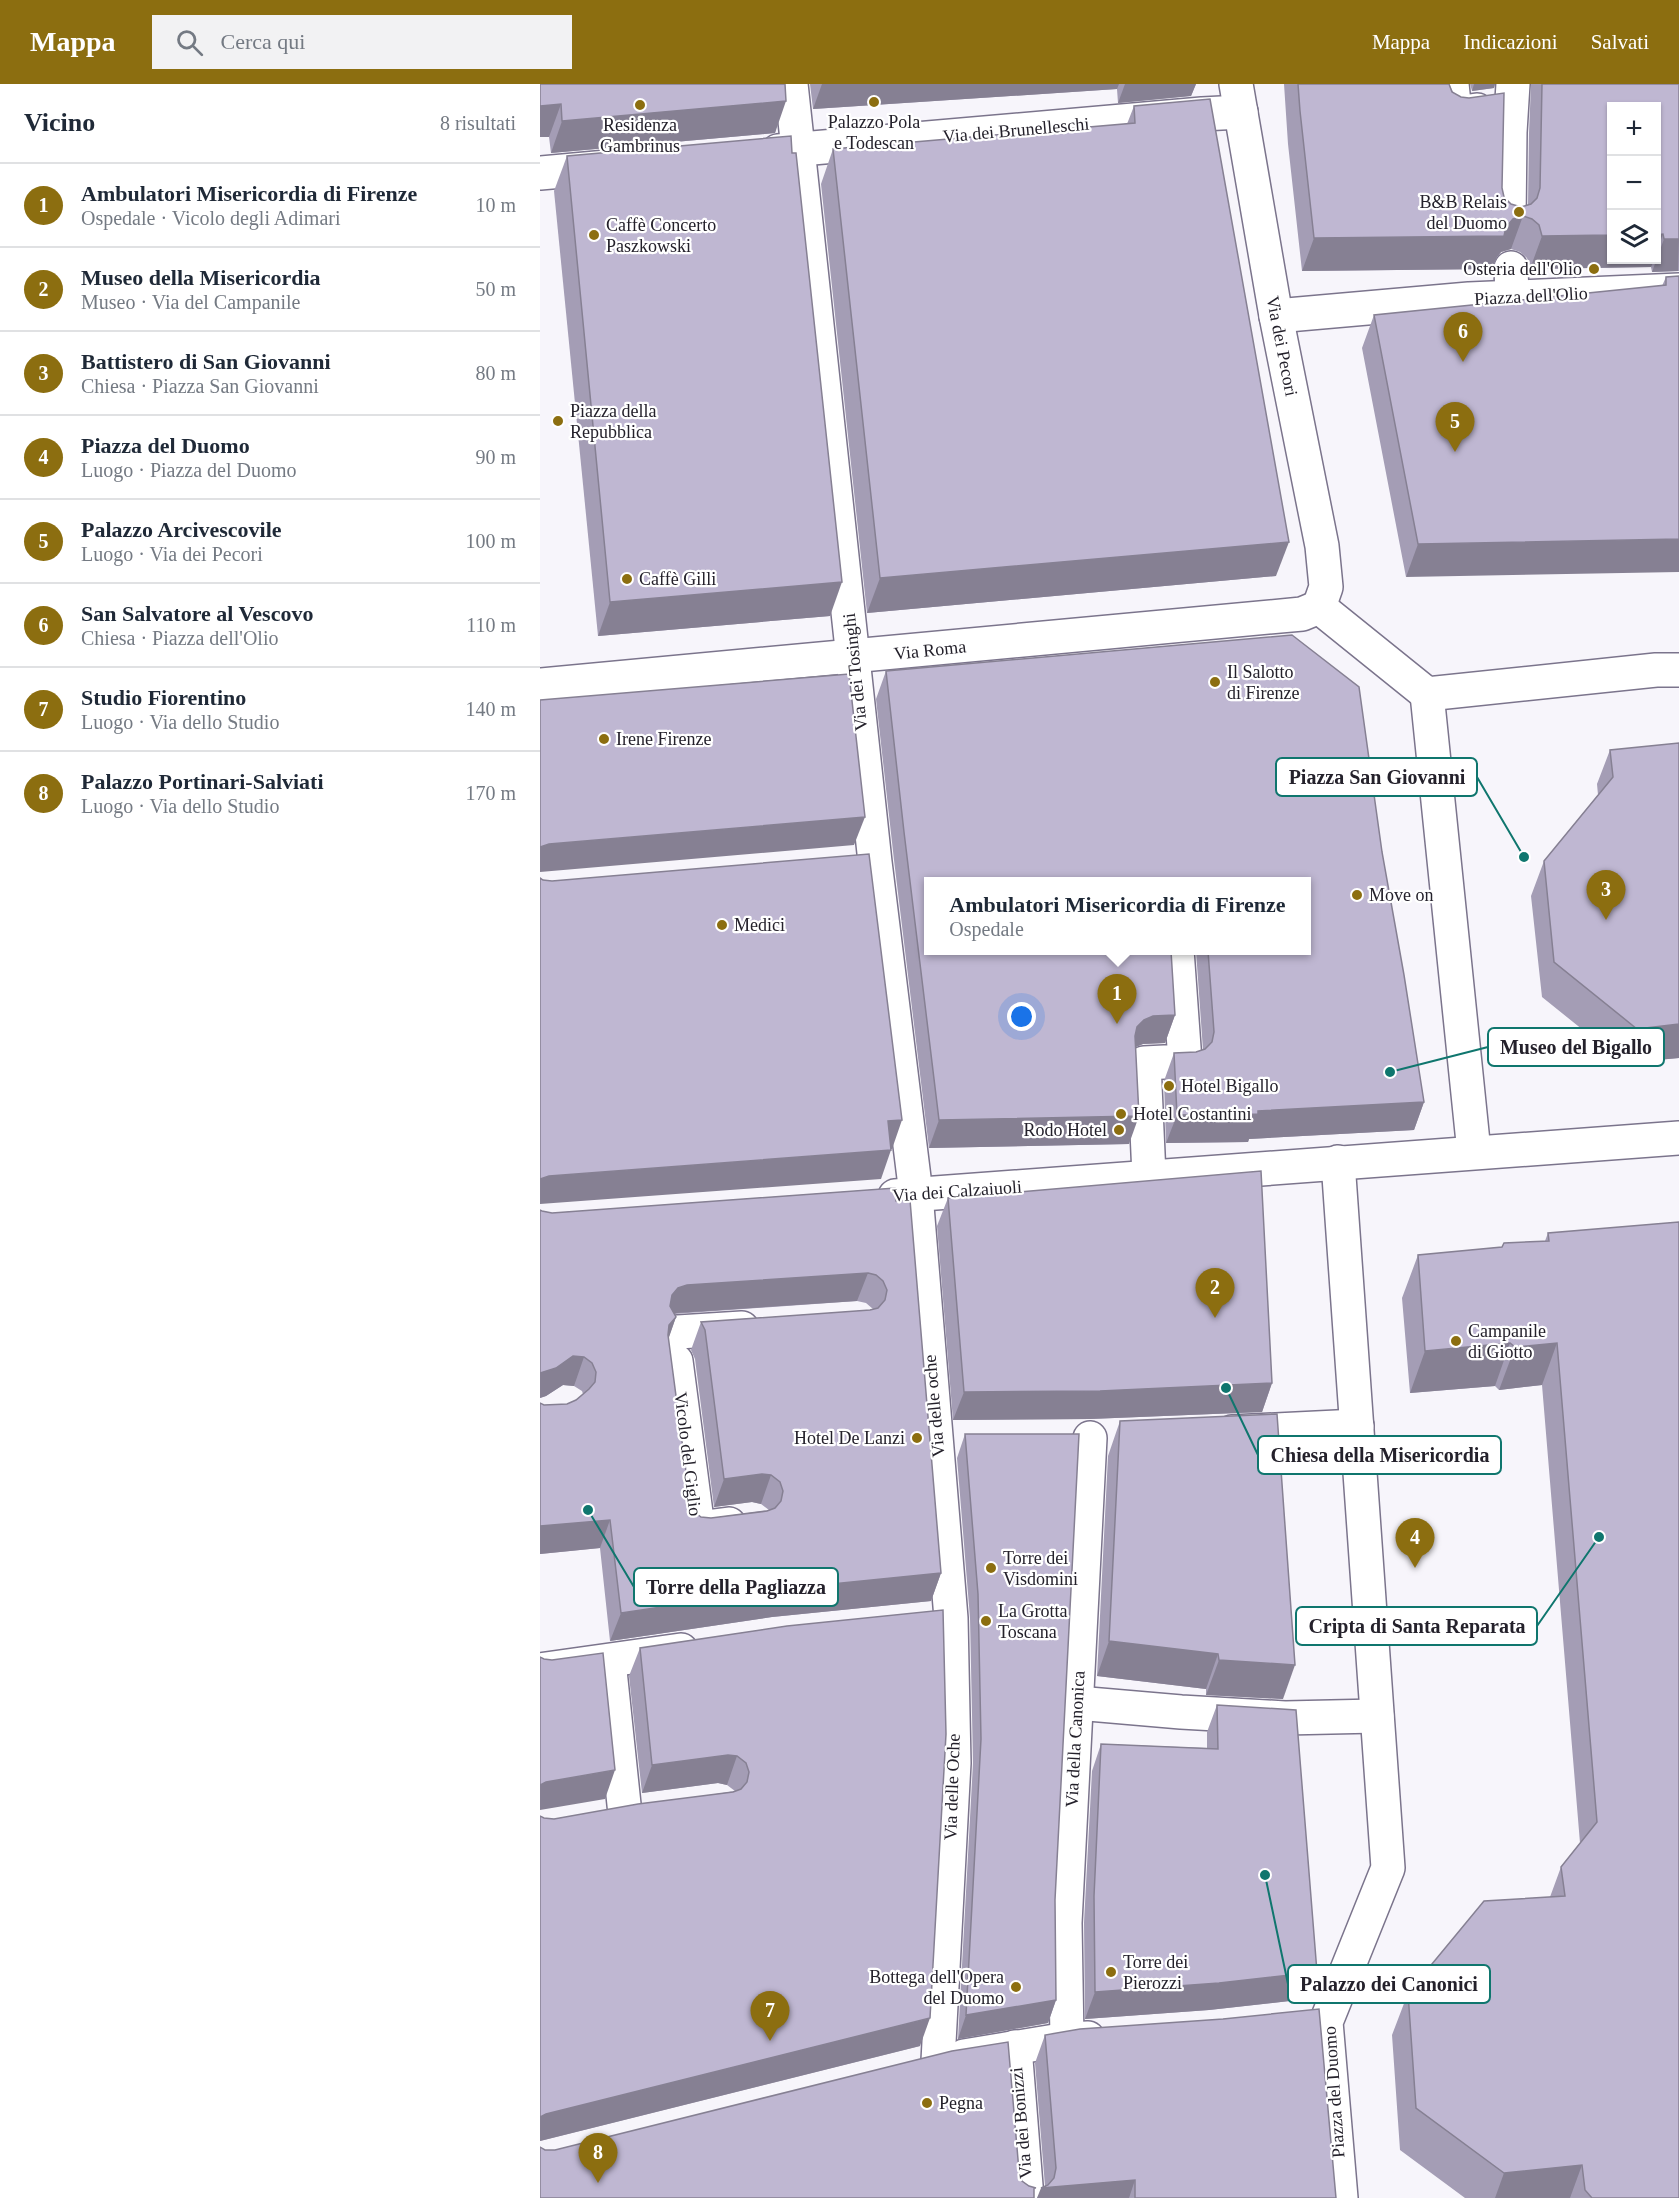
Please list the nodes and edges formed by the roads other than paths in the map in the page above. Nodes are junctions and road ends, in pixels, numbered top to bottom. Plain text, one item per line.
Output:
1 (791, 84) edge
2 (1452, 84) edge
3 (1512, 94) edge
4 (1239, 98) edge
5 (800, 149) junction
6 (753, 154) edge
7 (635, 164) edge
8 (540, 173) edge
9 (1509, 221) edge
10 (1679, 290) edge
11 (1276, 316) junction
12 (1318, 607) junction
13 (853, 657) junction
14 (1679, 670) edge
15 (540, 685) edge
16 (1427, 694) junction
17 (1178, 955) edge
18 (1472, 1138) junction
19 (1679, 1138) edge
20 (1338, 1162) junction
21 (1149, 1176) junction
22 (915, 1194) junction
23 (864, 1198) edge
24 (774, 1326) edge
25 (1357, 1426) junction
26 (1205, 1433) edge
27 (1125, 1436) edge
28 (1055, 1438) edge
29 (1090, 1438) junction
30 (754, 1521) edge
31 (939, 1619) joint
32 (715, 1645) edge
33 (609, 1661) junction
34 (540, 1670) edge
35 (1077, 1703) junction
36 (1377, 1716) junction
37 (656, 1810) edge
38 (624, 1814) junction
39 (593, 1820) edge
40 (1118, 2036) edge
41 (1067, 2039) junction
42 (1015, 2047) junction
43 (938, 2061) junction
44 (904, 2069) edge
45 (1027, 2198) edge
46 (1341, 2198) edge

1 - 5 street, Via dei Tosinghi
2 - 3 street
3 - 9 street
4 - 5 street, Via dei Brunelleschi
4 - 11 street, Via dei Pecori
5 - 6 street, Via dei Brunelleschi
5 - 13 street, Via dei Tosinghi
7 - 8 street
10 - 11 street, Piazza dell'Olio
11 - 12 street, Via dei Pecori
12 - 13 street, Via Roma
12 - 16 street
13 - 15 street, Via Roma
13 - 22 street, Via dei Tosinghi
14 - 16 street
16 - 18 street
17 - 21 street
18 - 19 street
18 - 20 street
20 - 21 street, Via dei Calzaiuoli
20 - 25 street, Piazza del Duomo
21 - 22 street, Via dei Calzaiuoli
22 - 23 street, Via dei Calzaiuoli
22 - 31 street, Via delle oche
24 - 30 street, Vicolo del Giglio
25 - 26 street
25 - 36 street, Piazza del Duomo
27 - 29 street
28 - 29 street
29 - 35 street, Via della Canonica
31 - 43 street, Via delle Oche
32 - 33 street
33 - 34 street
33 - 38 street
35 - 36 street
35 - 41 street, Via della Canonica
36 - 46 street, Piazza del Duomo
37 - 38 street
38 - 39 street
40 - 41 street
41 - 42 street
42 - 43 street
42 - 45 street, Via dei Bonizzi
43 - 44 street

